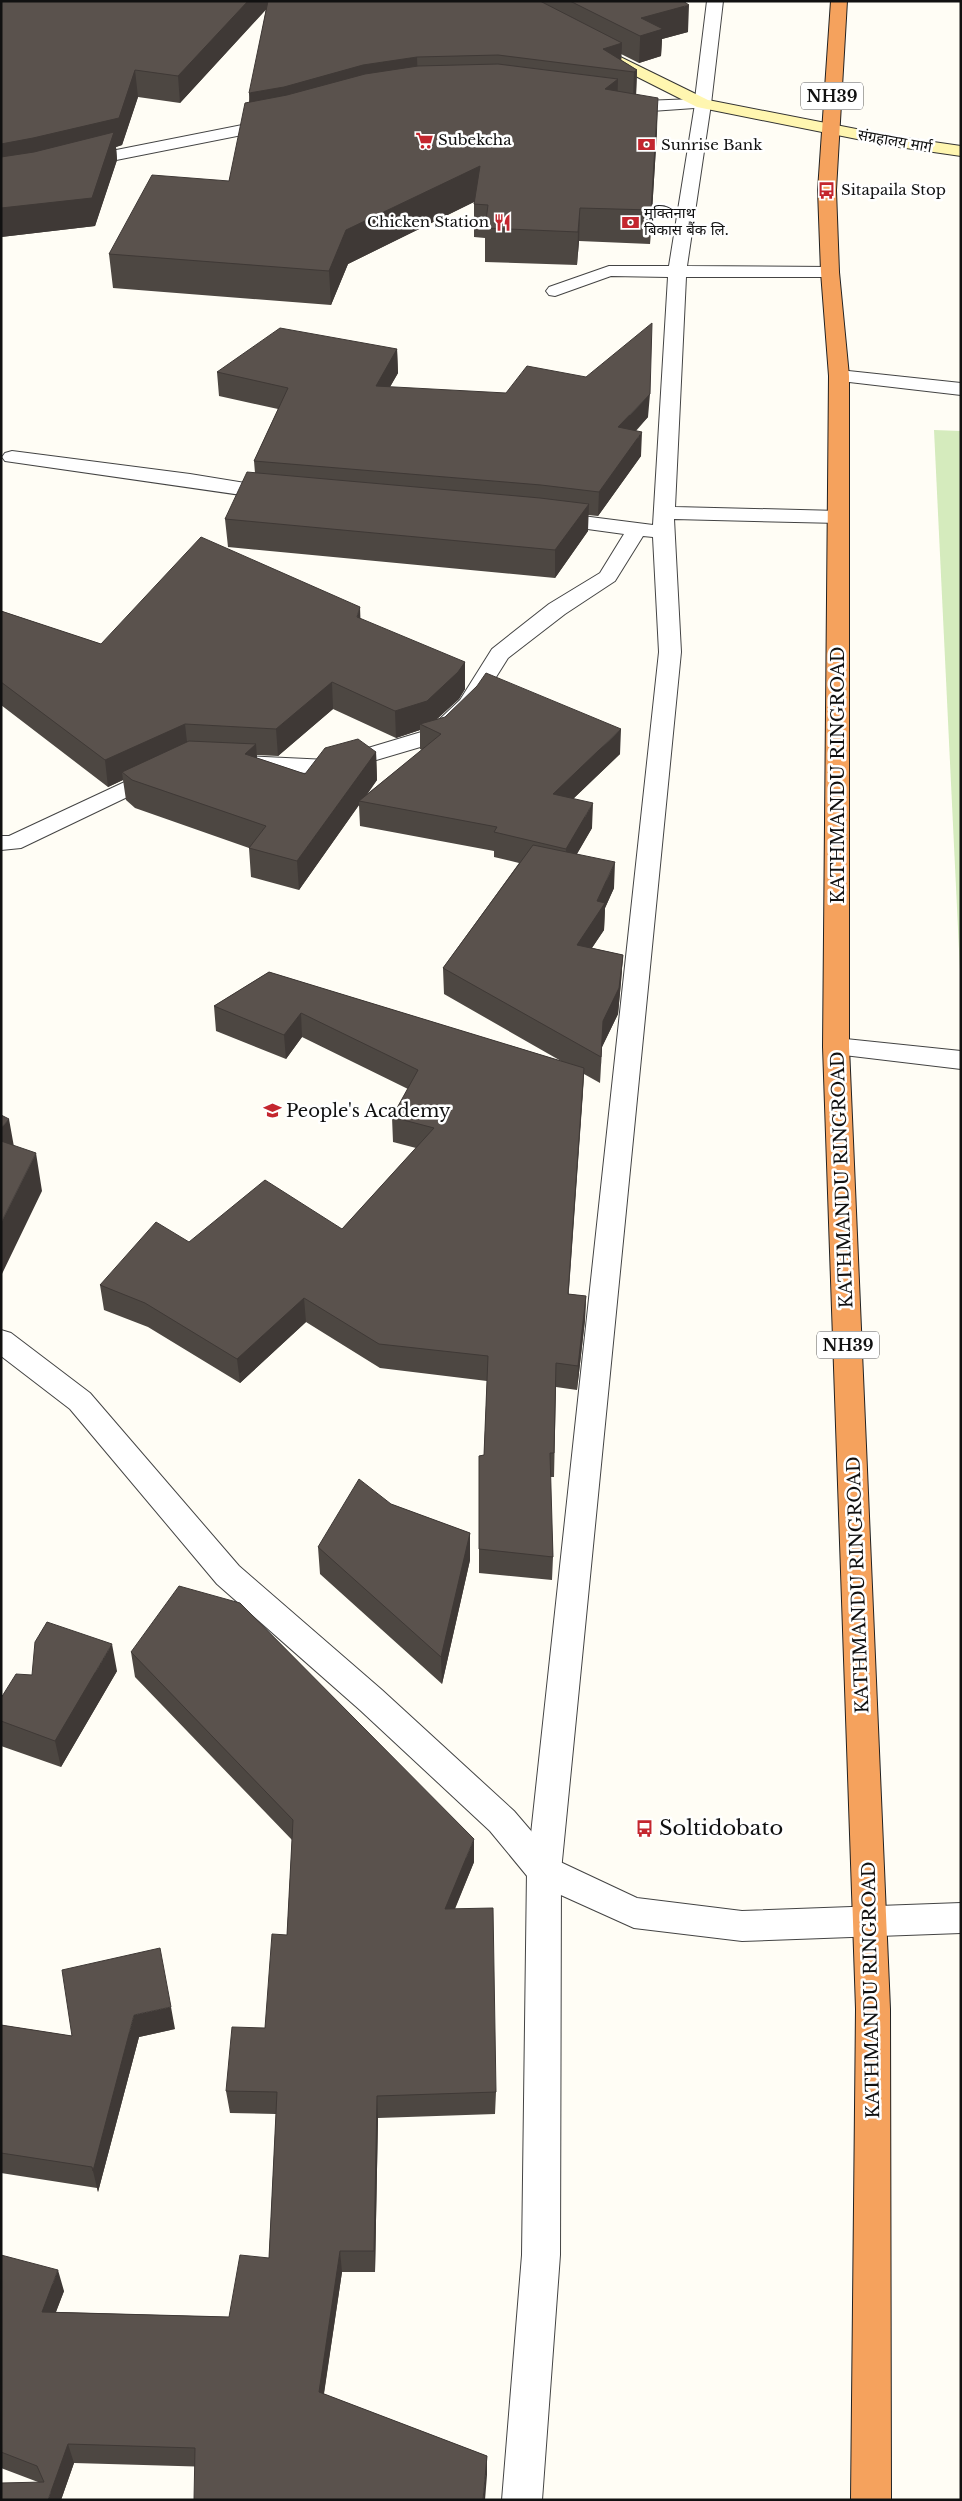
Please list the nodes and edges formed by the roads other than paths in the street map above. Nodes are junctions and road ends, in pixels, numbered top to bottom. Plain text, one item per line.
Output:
1 (715, 1) edge
2 (839, 1) edge
3 (592, 48) edge
4 (609, 104) edge
5 (703, 104) junction
6 (298, 118) edge
7 (830, 129) junction
8 (961, 152) edge
9 (66, 166) edge
10 (677, 271) junction
11 (830, 272) junction
12 (555, 291) dead end
13 (839, 376) junction
14 (961, 389) edge
15 (12, 457) dead end
16 (297, 496) edge
17 (531, 516) edge
18 (839, 517) junction
19 (655, 525) junction
20 (225, 762) edge
21 (179, 764) edge
22 (1, 843) edge
23 (836, 1047) junction
24 (961, 1060) edge
25 (1, 1341) edge
26 (544, 1871) junction
27 (961, 1918) edge
28 (871, 1922) junction
29 (522, 2500) edge
30 (871, 2500) edge

1 - 5 street
2 - 7 highway, NH39
3 - 5 main road, संग्रहालय मार्ग
4 - 5 street
5 - 7 main road, संग्रहालय मार्ग
5 - 10 street
6 - 9 street
7 - 8 main road, संग्रहालय मार्ग
7 - 11 highway, KATHMANDU RINGROAD / NH39
10 - 11 street
10 - 12 street
10 - 19 street
11 - 13 highway, KATHMANDU RINGROAD / NH39
13 - 14 street
13 - 18 highway, KATHMANDU RINGROAD / NH39
15 - 16 street
17 - 19 street
18 - 19 street
18 - 23 highway, KATHMANDU RINGROAD / NH39
19 - 20 street
19 - 26 street
21 - 22 street
23 - 24 street
23 - 28 highway, KATHMANDU RINGROAD / NH39
25 - 26 street
26 - 28 street
26 - 29 street
27 - 28 street
28 - 30 highway, KATHMANDU RINGROAD / NH39

